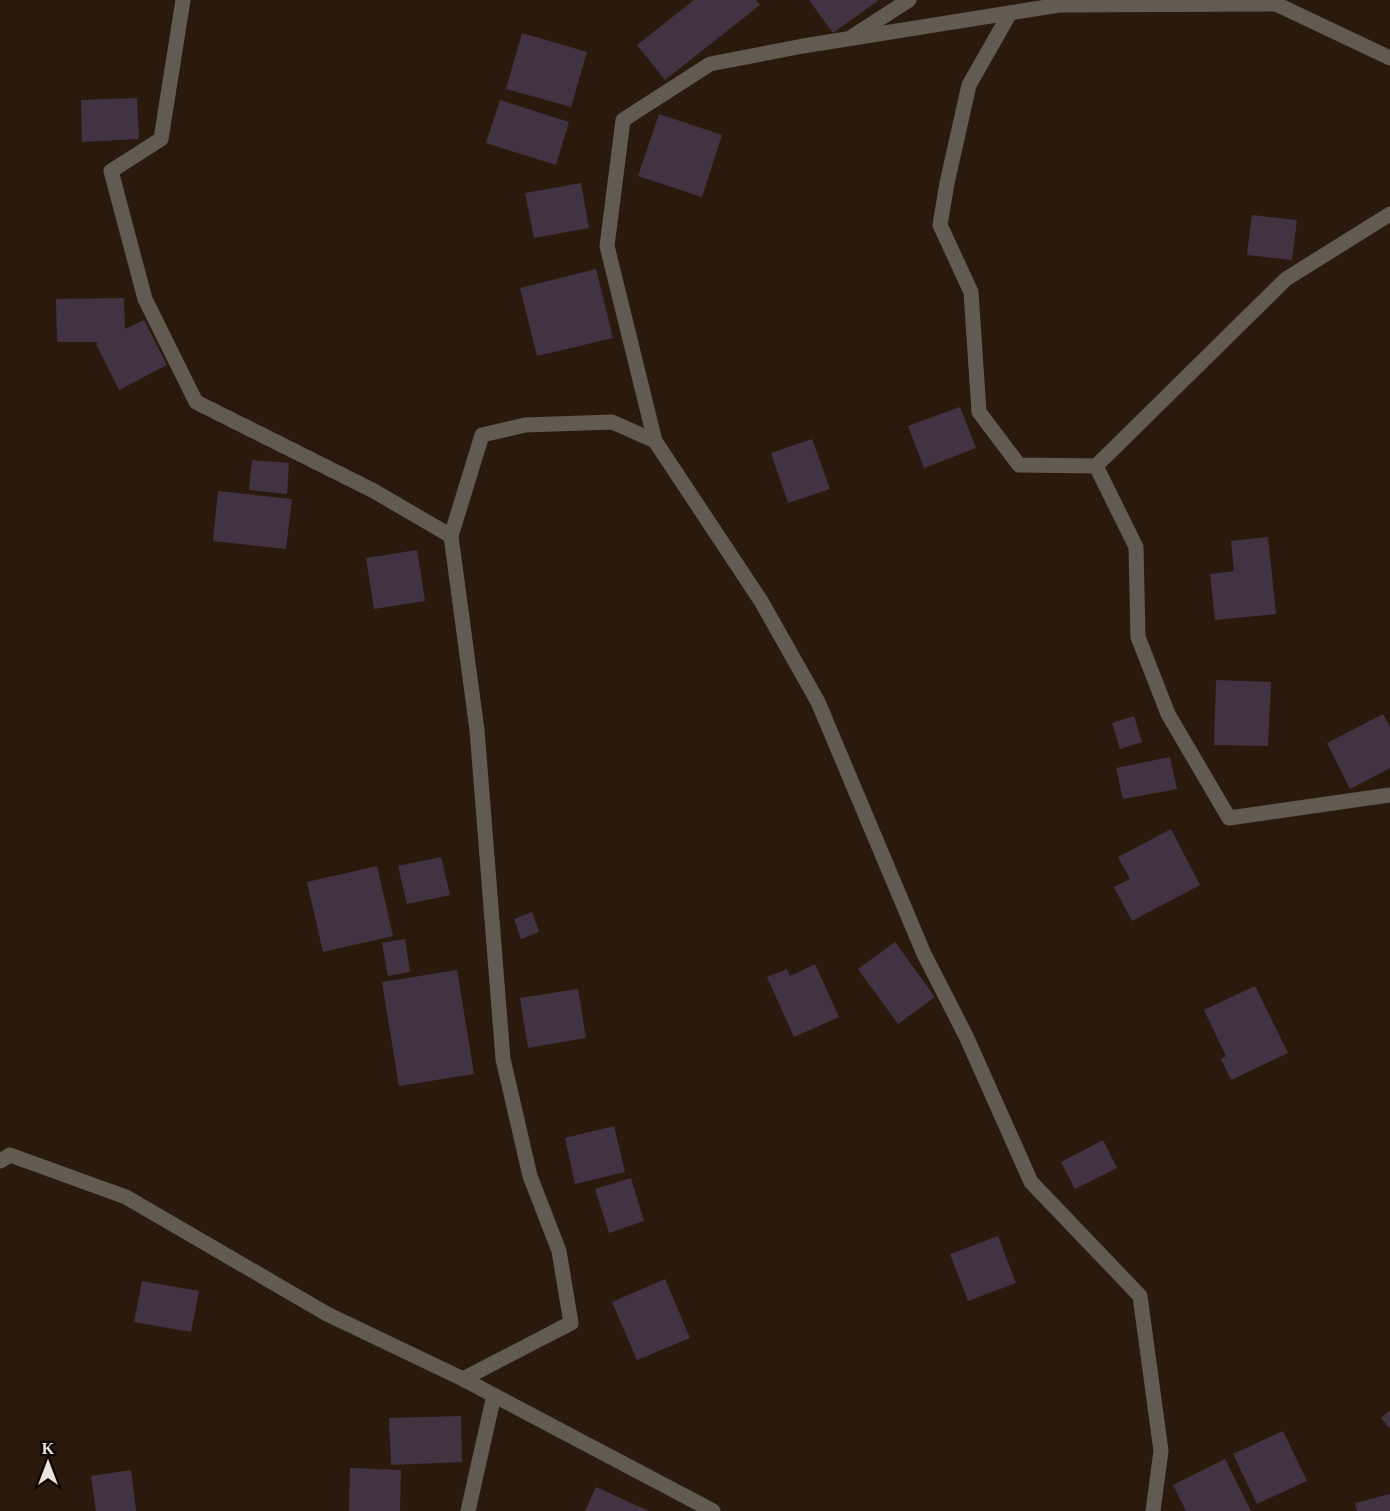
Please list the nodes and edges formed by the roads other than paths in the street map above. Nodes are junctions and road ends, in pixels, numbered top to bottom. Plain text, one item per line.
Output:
1 (183, 0) edge
2 (909, 0) edge
3 (1010, 13) junction
4 (848, 39) junction
5 (1390, 58) edge
6 (1390, 213) edge
7 (655, 441) junction
8 (1096, 466) junction
9 (451, 536) junction
10 (1390, 795) edge
11 (0, 1161) edge
12 (463, 1379) junction
13 (494, 1395) junction
14 (468, 1511) edge
15 (713, 1511) edge
16 (1153, 1511) edge

1 - 9 street
2 - 4 street
3 - 4 street
3 - 5 street
3 - 8 street
4 - 7 street
6 - 8 street
7 - 9 street
7 - 16 street
8 - 10 street
9 - 12 street
11 - 12 street
12 - 13 street
13 - 14 street
13 - 15 street

